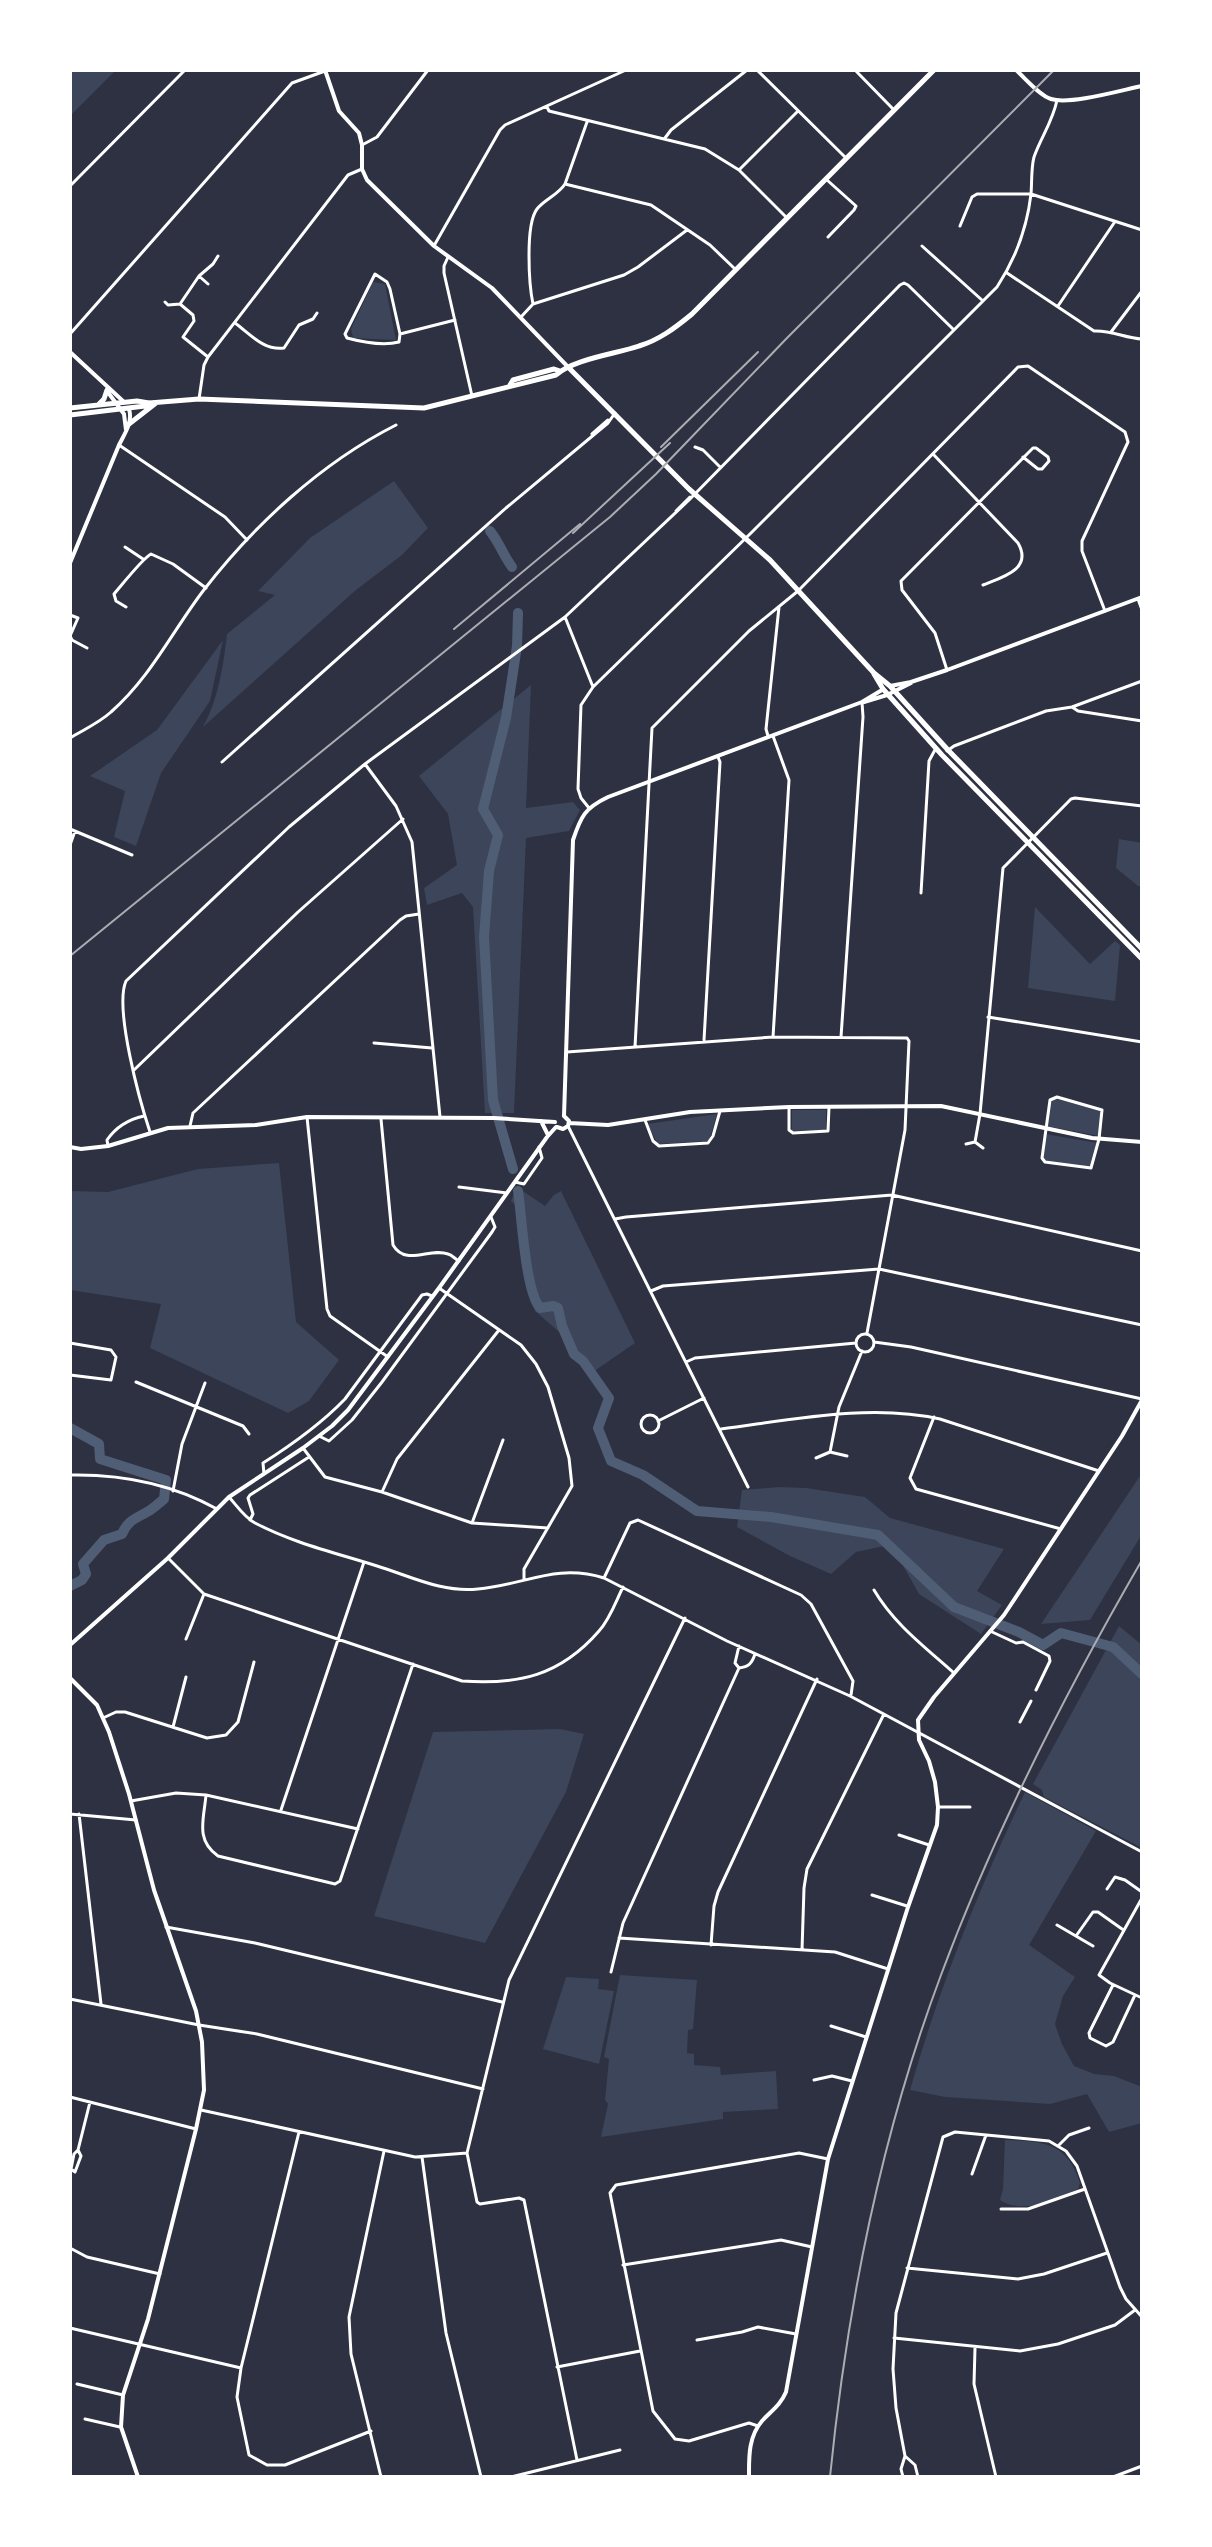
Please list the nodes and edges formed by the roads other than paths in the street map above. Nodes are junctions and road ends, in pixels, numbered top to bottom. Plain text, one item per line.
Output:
1 (185, 70) edge
2 (325, 70) edge
3 (428, 70) edge
4 (626, 70) edge
5 (747, 70) edge
6 (757, 70) edge
7 (855, 70) edge
8 (934, 70) edge
9 (1016, 70) edge
10 (1142, 86) edge
11 (1057, 100) junction
12 (546, 106) junction
13 (894, 110) junction
14 (798, 111) junction
15 (587, 120) junction
16 (665, 138) junction
17 (362, 145) junction
18 (846, 158) junction
19 (362, 169) junction
20 (739, 170) junction
21 (826, 179) junction
22 (565, 184) junction
23 (70, 186) edge
24 (1031, 194) junction
25 (787, 218) junction
26 (1114, 221) junction
27 (960, 226) dead end
28 (687, 230) junction
29 (1142, 230) edge
30 (828, 237) dead end
31 (434, 246) junction
32 (922, 246) dead end
33 (218, 256) dead end
34 (448, 257) junction
35 (735, 269) junction
36 (1007, 273) junction
37 (199, 276) junction
38 (208, 284) dead end
39 (1142, 291) edge
40 (983, 301) junction
41 (165, 302) dead end
42 (180, 304) junction
43 (533, 304) junction
44 (1058, 306) junction
45 (317, 313) dead end
46 (521, 317) junction
47 (456, 320) junction
48 (234, 323) junction
49 (954, 330) junction
50 (1111, 332) junction
51 (70, 334) edge
52 (400, 334) junction
53 (1142, 339) edge
54 (70, 352) edge
55 (208, 357) junction
56 (569, 368) junction
57 (106, 388) junction
58 (472, 396) junction
59 (199, 399) junction
60 (121, 402) junction
61 (153, 402) junction
62 (99, 405) junction
63 (70, 408) edge
64 (125, 409) junction
65 (615, 413) junction
66 (70, 415) edge
67 (384, 424) dead end
68 (396, 425) dead end
69 (128, 427) junction
70 (387, 430) junction
71 (119, 445) junction
72 (695, 447) dead end
73 (933, 454) junction
74 (1023, 457) junction
75 (720, 467) junction
76 (692, 495) junction
77 (979, 502) junction
78 (745, 539) junction
79 (247, 540) junction
80 (125, 547) dead end
81 (143, 559) junction
82 (70, 563) edge
83 (983, 585) dead end
84 (206, 588) junction
85 (798, 591) junction
86 (1140, 598) edge
87 (126, 607) dead end
88 (779, 607) junction
89 (1142, 610) edge
90 (1105, 611) junction
91 (70, 615) edge
92 (565, 617) junction
93 (87, 648) dead end
94 (947, 670) junction
95 (874, 673) junction
96 (1142, 681) edge
97 (911, 682) junction
98 (890, 686) junction
99 (593, 687) junction
100 (895, 691) junction
101 (885, 692) junction
102 (862, 702) junction
103 (1072, 707) junction
104 (1142, 721) edge
105 (770, 735) junction
106 (70, 738) edge
107 (936, 748) junction
108 (945, 753) junction
109 (718, 756) junction
110 (222, 762) dead end
111 (365, 764) junction
112 (648, 782) junction
113 (1142, 806) edge
114 (589, 808) junction
115 (403, 819) junction
116 (72, 830) edge
117 (1034, 837) junction
118 (1028, 843) junction
119 (70, 845) edge
120 (132, 855) dead end
121 (921, 893) dead end
122 (419, 914) junction
123 (1142, 949) edge
124 (1142, 959) edge
125 (988, 1017) junction
126 (773, 1037) junction
127 (841, 1037) junction
128 (704, 1040) junction
129 (1142, 1042) edge
130 (374, 1043) dead end
131 (635, 1047) junction
132 (432, 1048) junction
133 (567, 1052) junction
134 (134, 1070) junction
135 (829, 1106) junction
136 (905, 1106) junction
137 (789, 1107) junction
138 (720, 1111) junction
139 (980, 1114) junction
140 (144, 1116) junction
141 (381, 1116) junction
142 (564, 1116) junction
143 (307, 1117) junction
144 (440, 1117) junction
145 (645, 1120) junction
146 (541, 1121) junction
147 (556, 1124) junction
148 (580, 1124) junction
149 (568, 1125) junction
150 (190, 1126) junction
151 (1046, 1129) junction
152 (150, 1132) junction
153 (573, 1134) junction
154 (548, 1135) junction
155 (1099, 1139) junction
156 (975, 1142) junction
157 (1142, 1142) edge
158 (966, 1144) dead end
159 (108, 1146) junction
160 (70, 1147) edge
161 (983, 1148) dead end
162 (459, 1187) dead end
163 (507, 1193) junction
164 (892, 1195) junction
165 (491, 1217) junction
166 (615, 1219) junction
167 (1142, 1251) edge
168 (459, 1261) junction
169 (879, 1269) junction
170 (439, 1288) junction
171 (651, 1291) junction
172 (447, 1294) junction
173 (433, 1296) junction
174 (1142, 1325) edge
175 (500, 1329) junction
176 (867, 1333) junction
177 (874, 1342) junction
178 (70, 1343) edge
179 (856, 1343) junction
180 (862, 1351) junction
181 (380, 1352) junction
182 (388, 1357) junction
183 (686, 1362) junction
184 (70, 1375) edge
185 (136, 1382) dead end
186 (205, 1383) dead end
187 (704, 1398) junction
188 (1142, 1400) edge
189 (197, 1408) junction
190 (838, 1413) junction
191 (934, 1417) junction
192 (658, 1421) junction
193 (719, 1430) junction
194 (249, 1434) dead end
195 (319, 1436) junction
196 (503, 1440) dead end
197 (303, 1448) junction
198 (830, 1452) junction
199 (847, 1456) dead end
200 (309, 1457) junction
201 (816, 1458) dead end
202 (1099, 1471) junction
203 (264, 1474) junction
204 (70, 1475) edge
205 (748, 1487) dead end
206 (171, 1490) junction
207 (382, 1492) junction
208 (229, 1497) junction
209 (217, 1509) junction
210 (250, 1520) junction
211 (472, 1523) junction
212 (548, 1528) junction
213 (1061, 1529) junction
214 (168, 1558) junction
215 (364, 1562) junction
216 (604, 1578) junction
217 (524, 1580) junction
218 (623, 1587) junction
219 (874, 1590) dead end
220 (204, 1594) junction
221 (685, 1618) junction
222 (994, 1626) junction
223 (186, 1639) dead end
224 (338, 1639) junction
225 (70, 1645) edge
226 (739, 1646) junction
227 (756, 1653) junction
228 (254, 1662) dead end
229 (413, 1664) junction
230 (739, 1668) junction
231 (954, 1673) junction
232 (186, 1677) dead end
233 (70, 1678) edge
234 (817, 1679) junction
235 (1036, 1690) dead end
236 (850, 1696) junction
237 (1031, 1701) dead end
238 (884, 1714) junction
239 (103, 1718) junction
240 (1020, 1722) dead end
241 (173, 1727) junction
242 (917, 1733) junction
243 (206, 1795) junction
244 (131, 1801) junction
245 (938, 1807) junction
246 (970, 1807) dead end
247 (281, 1810) junction
248 (70, 1814) edge
249 (79, 1814) junction
250 (136, 1820) junction
251 (358, 1829) junction
252 (899, 1835) dead end
253 (931, 1846) junction
254 (1142, 1852) edge
255 (1107, 1889) dead end
256 (1142, 1892) edge
257 (872, 1895) dead end
258 (1142, 1898) edge
259 (908, 1907) junction
260 (1057, 1925) dead end
261 (166, 1927) junction
262 (1123, 1930) junction
263 (1076, 1936) junction
264 (617, 1938) junction
265 (711, 1945) junction
266 (1093, 1946) dead end
267 (802, 1950) junction
268 (888, 1969) junction
269 (611, 1972) dead end
270 (1113, 1985) junction
271 (1135, 1995) junction
272 (1142, 1998) edge
273 (70, 1999) edge
274 (504, 2002) junction
275 (101, 2004) junction
276 (199, 2025) junction
277 (831, 2026) dead end
278 (866, 2037) junction
279 (814, 2080) dead end
280 (852, 2081) junction
281 (483, 2089) junction
282 (70, 2097) edge
283 (90, 2102) junction
284 (200, 2110) junction
285 (1089, 2128) dead end
286 (196, 2129) junction
287 (299, 2132) junction
288 (986, 2135) junction
289 (1059, 2145) junction
290 (78, 2150) dead end
291 (384, 2151) junction
292 (467, 2153) junction
293 (422, 2157) junction
294 (828, 2159) junction
295 (972, 2174) dead end
296 (1085, 2189) junction
297 (1001, 2209) dead end
298 (812, 2247) junction
299 (70, 2248) edge
300 (1107, 2253) junction
301 (623, 2265) junction
302 (907, 2268) junction
303 (160, 2274) junction
304 (1135, 2310) junction
305 (1142, 2317) edge
306 (70, 2328) edge
307 (796, 2334) junction
308 (894, 2338) junction
309 (697, 2340) dead end
310 (140, 2343) junction
311 (975, 2348) junction
312 (642, 2351) junction
313 (557, 2367) junction
314 (241, 2368) junction
315 (77, 2384) dead end
316 (123, 2395) junction
317 (85, 2419) dead end
318 (758, 2426) junction
319 (121, 2427) junction
320 (371, 2431) junction
321 (620, 2450) dead end
322 (905, 2456) junction
323 (577, 2460) junction
324 (1142, 2466) edge
325 (138, 2477) edge
326 (381, 2477) edge
327 (481, 2477) edge
328 (511, 2477) edge
329 (749, 2477) edge
330 (903, 2477) edge
331 (918, 2477) edge
332 (996, 2477) edge
333 (1113, 2477) edge

1 - 23 street
2 - 17 street
2 - 51 street
3 - 17 street
4 - 12 street
5 - 16 street
6 - 14 street
7 - 13 street
8 - 13 main road
9 - 11 street
10 - 11 street
11 - 24 street
12 - 15 street
12 - 31 street
13 - 18 main road
14 - 18 street
14 - 20 street
15 - 16 street
15 - 22 street
16 - 20 street
17 - 19 street
18 - 21 main road
19 - 31 street
19 - 48 street
20 - 25 street
21 - 25 main road
21 - 30 street
22 - 28 street
22 - 43 street
24 - 26 street
24 - 27 street
24 - 36 street
25 - 35 main road
26 - 29 street
26 - 44 street
28 - 35 street
28 - 43 street
31 - 34 street
32 - 40 street
33 - 37 street
34 - 46 street
34 - 47 street
35 - 56 main road
36 - 40 street
36 - 44 street
37 - 38 street
37 - 42 street
39 - 50 street
40 - 49 street
41 - 42 street
42 - 55 street
43 - 46 street
44 - 50 street
45 - 48 street
46 - 56 street
47 - 52 street
47 - 58 street
48 - 55 street
49 - 75 street
49 - 78 street
50 - 53 street
52 - 52 street
54 - 57 street
55 - 59 street
56 - 58 main road
56 - 65 main road
57 - 60 street
57 - 62 main road
58 - 59 main road
59 - 61 main road
60 - 61 main road
60 - 62 main road
60 - 64 street
61 - 64 main road
61 - 69 main road
62 - 63 main road
64 - 66 main road
64 - 69 street
65 - 76 main road
65 - 110 street
67 - 70 street
68 - 70 street
69 - 71 street
70 - 79 street
71 - 79 street
71 - 82 street
72 - 75 street
73 - 77 street
73 - 85 street
73 - 90 street
74 - 74 street
74 - 77 street
75 - 76 street
76 - 78 main road
76 - 92 street
77 - 83 street
77 - 94 street
78 - 85 main road
78 - 99 street
79 - 84 street
80 - 81 street
81 - 84 street
81 - 87 street
84 - 106 street
85 - 88 street
85 - 95 main road
86 - 89 street
86 - 90 street
88 - 105 street
88 - 112 street
90 - 94 street
91 - 93 street
92 - 99 street
92 - 111 street
94 - 97 street
95 - 98 main road
95 - 101 main road
96 - 103 street
97 - 98 street
97 - 100 street
98 - 100 main road
98 - 101 street
99 - 114 street
100 - 101 street
100 - 108 main road
101 - 102 street
101 - 107 main road
102 - 105 street
102 - 127 street
103 - 104 street
103 - 108 street
105 - 109 street
105 - 126 street
107 - 108 main road
107 - 121 street
108 - 117 main road
108 - 118 main road
109 - 112 street
109 - 128 street
111 - 115 street
111 - 134 street
112 - 114 street
112 - 131 street
113 - 117 street
114 - 133 street
115 - 122 street
115 - 134 street
116 - 119 street
116 - 120 street
117 - 118 street
117 - 123 main road
118 - 124 main road
118 - 125 street
122 - 132 street
122 - 150 street
125 - 129 street
125 - 139 street
126 - 127 street
126 - 128 street
127 - 136 street
128 - 131 street
130 - 132 street
131 - 133 street
132 - 144 street
133 - 142 street
134 - 140 street
135 - 136 street
135 - 137 street
135 - 137 street
136 - 139 street
136 - 164 street
137 - 138 street
138 - 145 street
138 - 145 street
139 - 151 street
139 - 156 street
140 - 152 street
140 - 159 street
141 - 143 street
141 - 144 street
141 - 168 street
142 - 147 street
142 - 149 street
143 - 150 street
143 - 181 street
144 - 146 street
145 - 148 street
146 - 147 street
146 - 154 street
147 - 149 street
147 - 154 street
148 - 149 street
148 - 153 street
149 - 153 street
150 - 152 street
151 - 155 street
151 - 155 street
151 - 155 street
152 - 159 street
153 - 166 street
154 - 163 street
155 - 157 street
156 - 158 street
156 - 161 street
159 - 160 street
162 - 163 street
163 - 165 street
164 - 166 street
164 - 167 street
164 - 169 street
165 - 168 street
165 - 172 street
166 - 171 street
168 - 170 street
169 - 171 street
169 - 174 street
169 - 176 street
170 - 172 street
170 - 173 street
171 - 183 street
172 - 175 street
172 - 195 street
173 - 181 street
173 - 182 street
175 - 207 street
175 - 212 street
176 - 177 street
176 - 179 street
177 - 180 street
177 - 188 street
178 - 184 street
179 - 180 street
179 - 183 street
180 - 190 street
181 - 182 street
181 - 203 street
182 - 195 street
183 - 187 street
185 - 189 street
186 - 189 street
187 - 192 street
187 - 193 street
188 - 202 street
189 - 194 street
189 - 206 street
190 - 191 street
190 - 193 street
190 - 198 street
191 - 202 street
191 - 213 street
192 - 192 street
193 - 205 street
195 - 197 street
196 - 211 street
197 - 200 street
197 - 203 street
198 - 199 street
198 - 201 street
200 - 207 street
200 - 210 street
202 - 213 street
203 - 208 street
204 - 206 street
206 - 209 street
207 - 211 street
208 - 209 street
208 - 210 street
209 - 214 street
210 - 215 street
211 - 212 street
212 - 217 street
213 - 222 street
214 - 220 street
214 - 225 street
215 - 217 street
215 - 224 street
216 - 217 street
216 - 218 street
216 - 236 street
218 - 221 street
218 - 229 street
219 - 231 street
220 - 223 street
220 - 224 street
221 - 226 street
221 - 274 street
222 - 231 street
222 - 235 street
224 - 229 street
224 - 247 street
226 - 227 street
226 - 230 street
227 - 230 street
227 - 234 street
228 - 241 street
229 - 251 street
230 - 264 street
231 - 242 street
232 - 241 street
233 - 239 street
234 - 236 street
234 - 265 street
236 - 238 street
237 - 240 street
238 - 242 street
238 - 267 street
239 - 241 street
239 - 244 street
242 - 245 street
242 - 254 street
243 - 244 street
243 - 247 street
243 - 251 street
244 - 250 street
245 - 246 street
245 - 253 street
247 - 251 street
248 - 249 street
249 - 250 street
249 - 275 street
250 - 261 street
252 - 253 street
253 - 259 street
255 - 256 street
257 - 259 street
258 - 262 street
259 - 268 street
260 - 263 street
261 - 274 street
261 - 276 street
262 - 263 street
262 - 270 street
263 - 266 street
264 - 265 street
264 - 269 street
265 - 267 street
267 - 268 street
268 - 278 street
270 - 271 street
270 - 271 street
271 - 272 street
273 - 275 street
274 - 281 street
275 - 276 street
276 - 281 street
276 - 284 street
277 - 278 street
278 - 280 street
279 - 280 street
280 - 294 street
281 - 292 street
282 - 283 street
283 - 286 street
283 - 290 street
284 - 286 street
284 - 287 street
285 - 289 street
286 - 303 street
287 - 291 street
287 - 314 street
288 - 289 street
288 - 295 street
288 - 302 street
289 - 296 street
291 - 293 street
291 - 320 street
292 - 293 street
292 - 313 street
293 - 327 street
294 - 298 street
294 - 301 street
296 - 297 street
296 - 300 street
298 - 301 street
298 - 307 street
299 - 303 street
300 - 302 street
300 - 304 street
301 - 312 street
302 - 308 street
303 - 310 street
304 - 305 street
304 - 311 street
306 - 310 street
307 - 309 street
307 - 318 street
308 - 311 street
308 - 322 street
310 - 314 street
310 - 316 street
311 - 332 street
312 - 313 street
312 - 318 street
313 - 323 street
314 - 320 street
315 - 316 street
316 - 319 street
317 - 319 street
318 - 329 street
319 - 325 street
320 - 326 street
321 - 323 street
322 - 330 street
322 - 331 street
323 - 328 street
324 - 333 street

